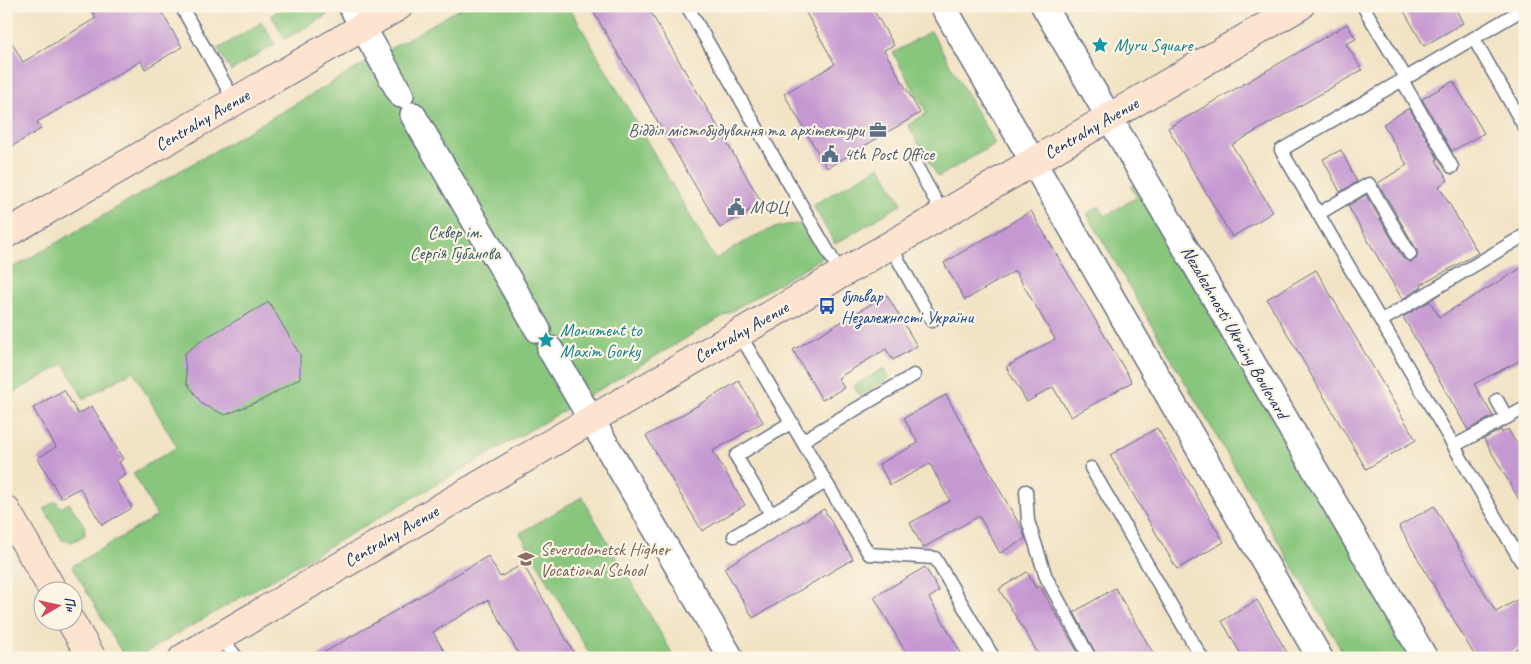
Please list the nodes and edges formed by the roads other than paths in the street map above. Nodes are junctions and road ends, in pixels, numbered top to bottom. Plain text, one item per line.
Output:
1 (181, 6) edge
2 (399, 6) edge
3 (687, 6) edge
4 (943, 6) edge
5 (1044, 6) edge
6 (1300, 6) edge
7 (1363, 6) edge
8 (1525, 8) edge
9 (357, 17) edge
10 (1474, 39) junction
11 (1404, 79) junction
12 (235, 102) junction
13 (1110, 118) junction
14 (1525, 128) edge
15 (910, 156) dead end
16 (1032, 162) junction
17 (1452, 167) dead end
18 (943, 214) junction
19 (1318, 214) junction
20 (6, 234) edge
21 (1525, 235) edge
22 (890, 245) junction
23 (1410, 254) dead end
24 (841, 274) junction
25 (932, 321) dead end
26 (1381, 321) junction
27 (739, 333) junction
28 (914, 375) dead end
29 (1497, 400) dead end
30 (1525, 408) edge
31 (1507, 418) junction
32 (591, 419) junction
33 (792, 422) junction
34 (802, 441) junction
35 (1454, 446) junction
36 (1091, 468) dead end
37 (826, 482) junction
38 (1026, 491) dead end
39 (6, 510) edge
40 (771, 514) junction
41 (734, 536) dead end
42 (1525, 559) edge
43 (48, 582) edge
44 (77, 632) edge
45 (220, 636) junction
46 (92, 658) edge
47 (182, 658) edge
48 (237, 658) edge
49 (731, 658) edge
50 (991, 658) edge
51 (1090, 658) edge
52 (1202, 658) edge
53 (1320, 658) edge
54 (1426, 658) edge

1 - 12 lane
2 - 9 street, Centralny Avenue
3 - 24 lane
4 - 16 street
5 - 13 street, Nezalezhnosti Ukrainy Boulevard
6 - 13 street, Centralny Avenue
7 - 11 lane
8 - 10 lane
9 - 12 street, Centralny Avenue
9 - 32 street
10 - 11 lane
10 - 14 lane
11 - 17 lane
11 - 19 lane
12 - 20 street, Centralny Avenue
13 - 16 street, Centralny Avenue
13 - 54 street, Nezalezhnosti Ukrainy Boulevard
15 - 18 lane
16 - 18 street, Centralny Avenue
16 - 53 street
18 - 22 street, Centralny Avenue
19 - 23 lane
19 - 26 lane
21 - 26 lane
22 - 24 street, Centralny Avenue
22 - 25 lane
24 - 27 street, Centralny Avenue
26 - 35 lane
27 - 32 street, Centralny Avenue
27 - 33 lane
28 - 34 lane
29 - 31 lane
30 - 31 lane
31 - 35 lane
32 - 45 street, Centralny Avenue
32 - 49 street
33 - 34 lane
33 - 40 lane
34 - 37 lane
35 - 42 lane
36 - 52 lane
37 - 40 lane
37 - 50 lane
38 - 51 lane
39 - 43 street
40 - 41 lane
44 - 46 street
45 - 47 street, Centralny Avenue
45 - 48 lane

